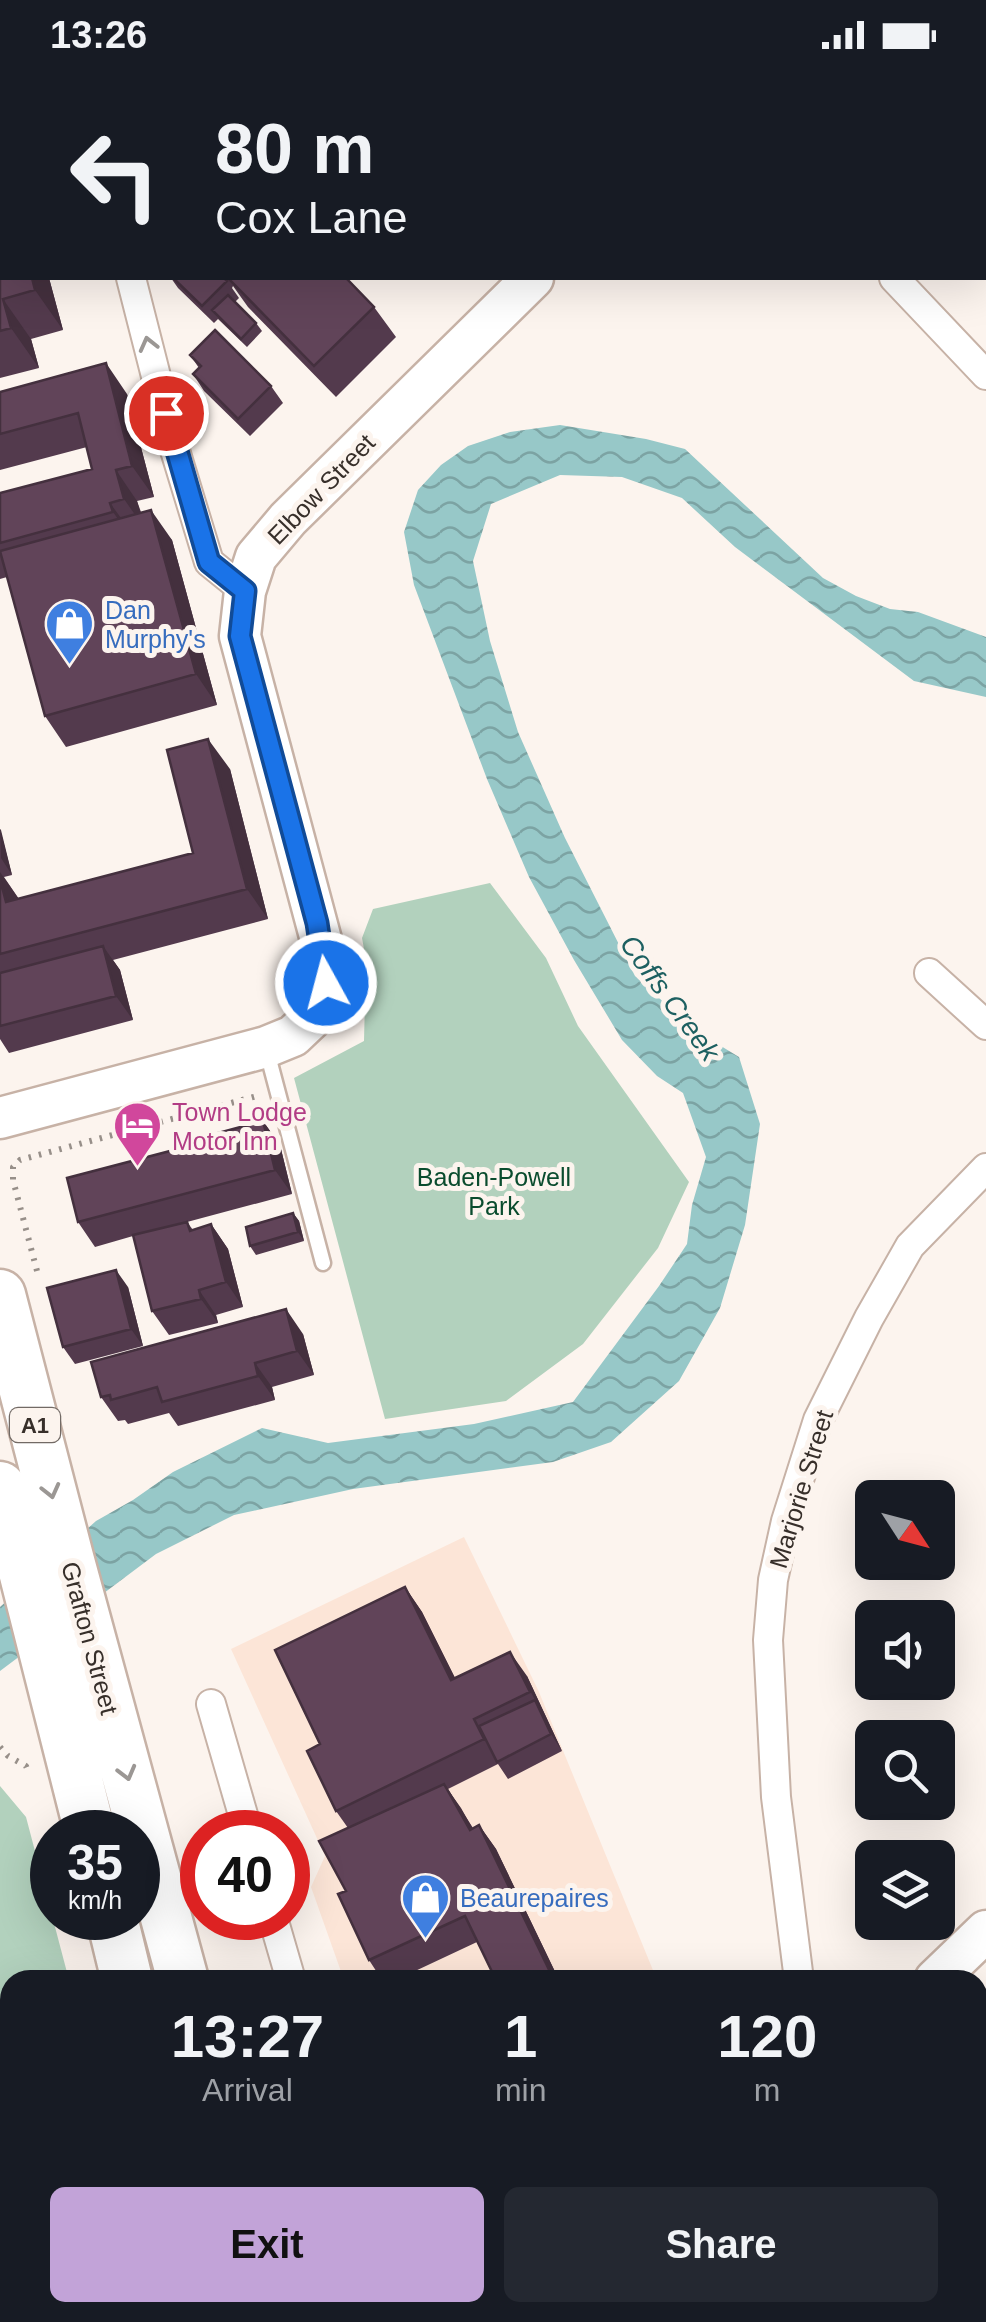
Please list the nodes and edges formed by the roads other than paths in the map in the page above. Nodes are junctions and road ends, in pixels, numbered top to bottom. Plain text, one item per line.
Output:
1 (131, 280) edge
2 (531, 280) edge
3 (911, 283) edge
4 (986, 374) edge
5 (245, 591) junction
6 (929, 973) dead end
7 (986, 1026) edge
8 (266, 1047) junction
9 (0, 1118) edge
10 (986, 1168) edge
11 (324, 1263) dead end
12 (20, 1290) edge
13 (0, 1487) edge
14 (46, 1566) junction
15 (211, 1704) dead end
16 (64, 1810) edge
17 (242, 1810) edge
18 (986, 1931) edge
19 (118, 1940) edge
20 (279, 1940) edge
21 (125, 1970) edge
22 (180, 1970) edge
23 (288, 1970) edge
24 (798, 1970) edge
25 (945, 1970) edge

5 -> 1 street
2 - 5 street, Elbow Street
3 - 4 street
5 - 8 street, Elbow Street
6 - 7 street
8 - 9 street, Elbow Street
8 - 11 lane
10 - 24 street, Marjorie Street
12 -> 14 highway, Grafton Street / A1
13 - 14 highway, Grafton Street / A1
14 - 16 highway, Grafton Street / A1
14 -> 22 highway, Grafton Street / A1
15 - 17 street
18 - 25 street
19 - 21 highway
20 - 23 street

